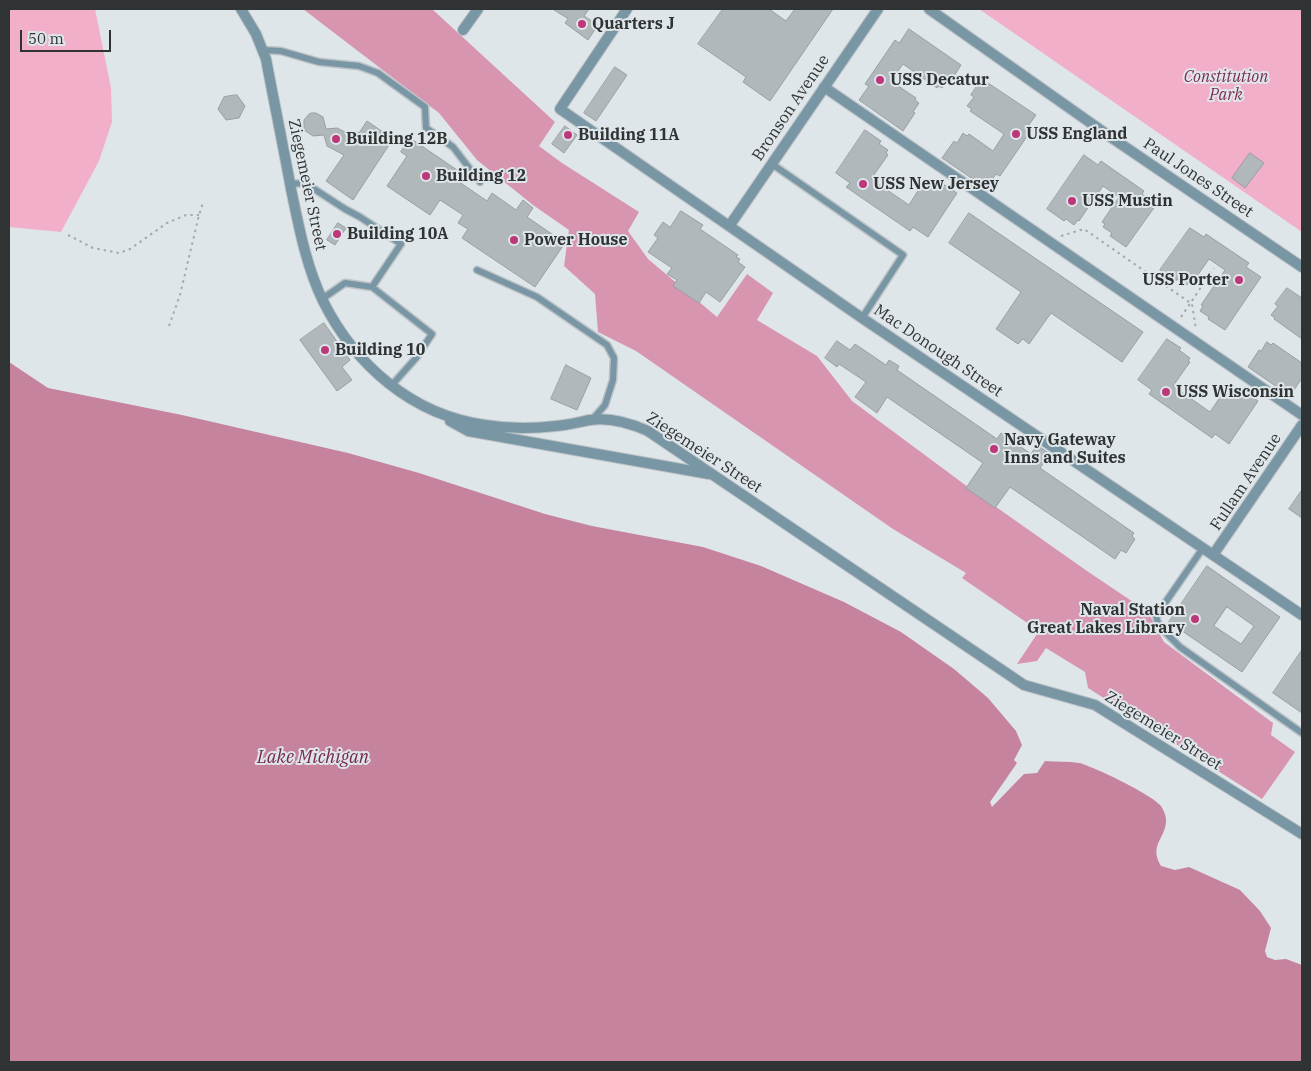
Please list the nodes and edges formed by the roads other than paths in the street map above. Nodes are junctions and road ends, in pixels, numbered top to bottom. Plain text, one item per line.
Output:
1 (241, 9) edge
2 (478, 9) edge
3 (627, 9) edge
4 (878, 9) edge
5 (929, 9) edge
6 (464, 30) dead end
7 (262, 50) junction
8 (824, 87) junction
9 (772, 164) junction
10 (480, 182) dead end
11 (290, 184) junction
12 (730, 225) junction
13 (1302, 267) edge
14 (477, 270) dead end
15 (372, 287) junction
16 (322, 300) junction
17 (862, 318) junction
18 (391, 386) junction
19 (432, 410) junction
20 (1302, 415) edge
21 (592, 420) junction
22 (1302, 425) edge
23 (712, 474) junction
24 (1203, 548) junction
25 (1213, 555) junction
26 (1302, 615) edge
27 (1302, 733) edge
28 (1302, 834) edge

1 - 7 street, Ziegemeier Street
2 - 6 street
3 - 12 street, Mac Donough Street
4 - 8 street, Bronson Avenue
5 - 13 street, Paul Jones Street
7 - 10 lane
7 - 11 street, Ziegemeier Street
8 - 9 street, Bronson Avenue
8 - 20 street
9 - 12 street, Bronson Avenue
9 - 17 lane
11 - 15 lane
11 - 16 street, Ziegemeier Street
12 - 17 street, Mac Donough Street
14 - 21 lane
15 - 16 lane
15 - 18 lane
16 - 18 street, Ziegemeier Street
17 - 24 street, Mac Donough Street
18 - 19 street, Ziegemeier Street
19 - 21 street, Ziegemeier Street
19 - 23 street
21 - 23 street, Ziegemeier Street
22 - 25 street, Fullam Avenue
23 - 28 street, Ziegemeier Street
24 - 25 street, Mac Donough Street
24 - 27 lane
25 - 26 street, Mac Donough Street

